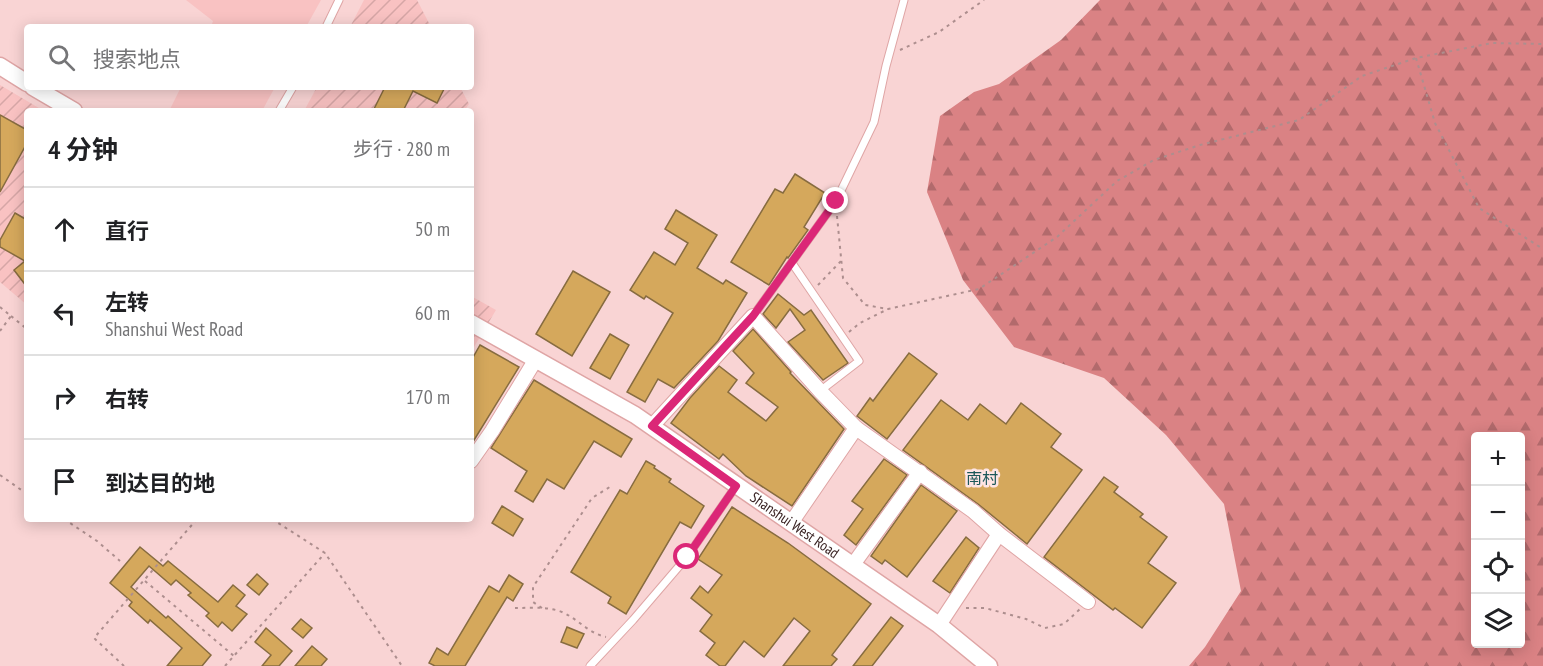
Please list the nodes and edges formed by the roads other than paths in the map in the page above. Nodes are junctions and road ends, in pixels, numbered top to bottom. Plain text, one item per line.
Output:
1 (339, 0) edge
2 (904, 0) edge
3 (327, 24) edge
4 (0, 66) edge
5 (24, 81) edge
6 (38, 90) edge
7 (291, 90) edge
8 (69, 108) edge
9 (281, 108) edge
10 (792, 263) junction
11 (753, 316) junction
12 (474, 324) edge
13 (536, 359) junction
14 (820, 391) junction
15 (652, 426) junction
16 (856, 428) junction
17 (474, 457) edge
18 (920, 472) junction
19 (736, 486) junction
20 (790, 523) junction
21 (999, 534) junction
22 (852, 566) junction
23 (1088, 602) road end
24 (939, 625) junction
25 (590, 666) edge
26 (989, 666) edge

1 - 3 lane
2 - 10 lane
4 - 5 street
6 - 8 street
7 - 9 lane
10 - 11 lane
10 - 14 lane
11 - 14 street
11 - 15 street
12 - 13 street, Shanshui West Road
13 - 15 street, Shanshui West Road
13 - 17 street
14 - 16 street
15 - 19 street, Shanshui West Road
16 - 18 street
16 - 20 street
18 - 21 street
18 - 22 street
19 - 20 street, Shanshui West Road
19 - 25 lane
20 - 22 street, Shanshui West Road
21 - 23 street
21 - 24 street
22 - 24 street, Shanshui West Road
24 - 26 street, Shanshui West Road

